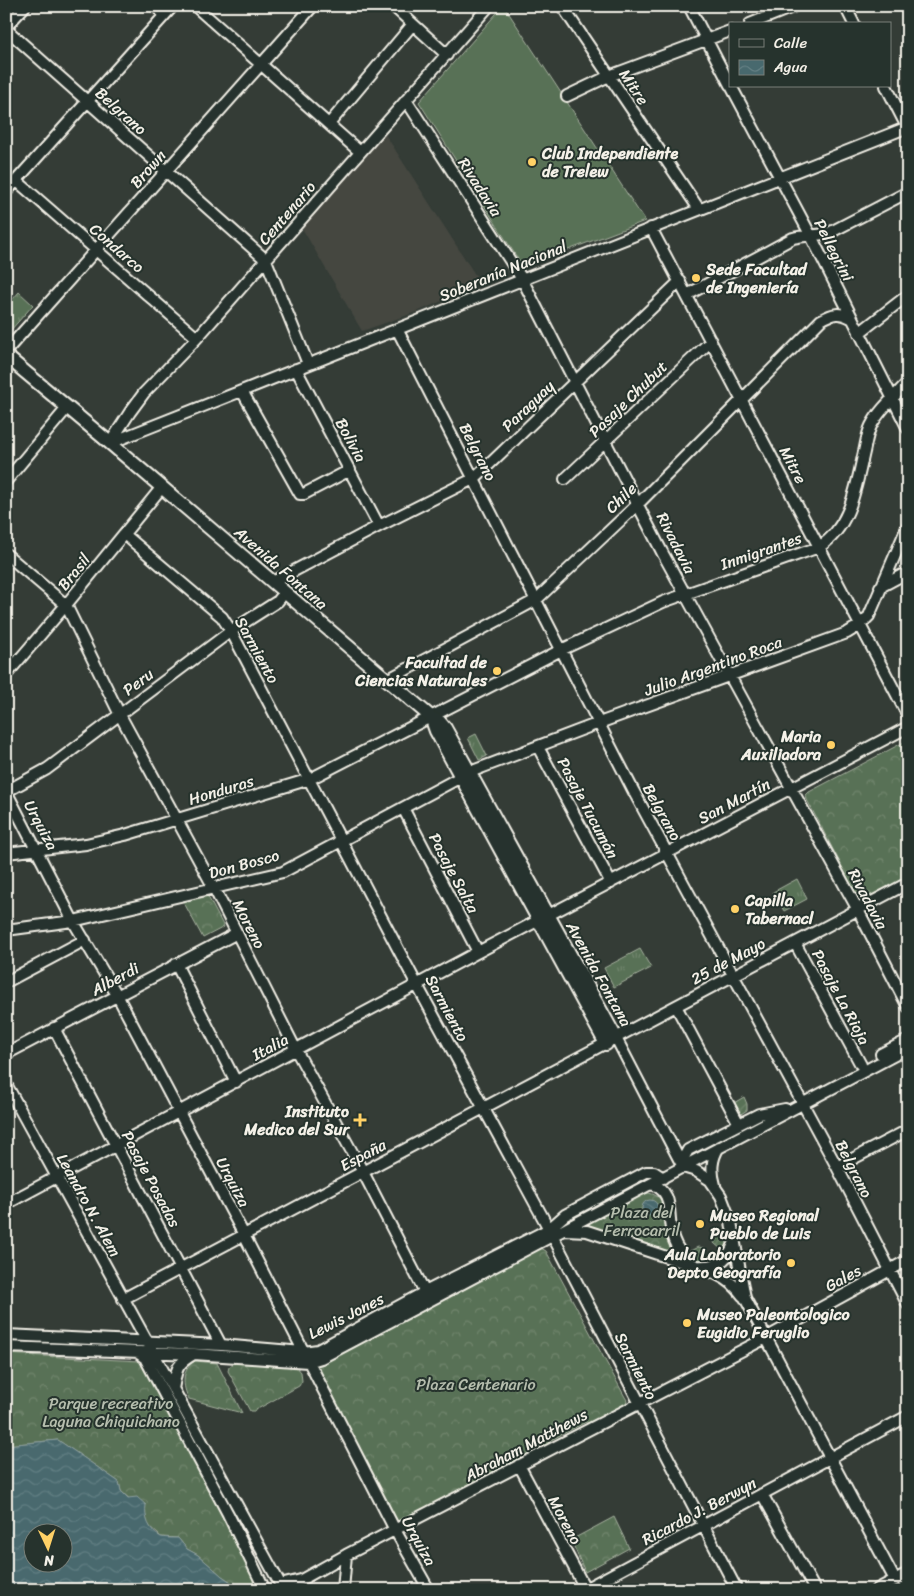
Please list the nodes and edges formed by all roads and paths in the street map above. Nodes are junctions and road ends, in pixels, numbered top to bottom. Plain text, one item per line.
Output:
1 (25, 6) edge
2 (155, 6) edge
3 (173, 6) edge
4 (195, 6) edge
5 (313, 6) edge
6 (393, 6) edge
7 (489, 6) edge
8 (562, 6) edge
9 (689, 6) edge
10 (795, 6) edge
11 (845, 6) edge
12 (165, 15) junction
13 (755, 22) edge
14 (853, 22) edge
15 (413, 24) junction
16 (6, 28) edge
17 (729, 31) edge
18 (706, 41) junction
19 (446, 55) junction
20 (261, 65) junction
21 (609, 76) junction
22 (729, 82) edge
23 (732, 88) edge
24 (887, 88) edge
25 (567, 96) dead end
26 (406, 100) junction
27 (88, 101) junction
28 (329, 124) junction
29 (908, 128) edge
30 (360, 152) junction
31 (167, 171) junction
32 (780, 178) junction
33 (10, 186) edge
34 (908, 192) edge
35 (699, 209) junction
36 (651, 228) junction
37 (811, 236) junction
38 (96, 250) junction
39 (266, 260) junction
40 (522, 279) junction
41 (680, 281) junction
42 (687, 295) junction
43 (908, 295) edge
44 (851, 318) junction
45 (397, 329) junction
46 (859, 333) junction
47 (197, 338) junction
48 (711, 341) junction
49 (6, 351) edge
50 (6, 356) edge
51 (308, 364) junction
52 (296, 369) junction
53 (574, 381) junction
54 (908, 382) edge
55 (242, 391) junction
56 (742, 399) junction
57 (892, 400) junction
58 (67, 408) junction
59 (908, 428) edge
60 (605, 442) junction
61 (110, 443) junction
62 (350, 470) junction
63 (475, 478) junction
64 (565, 479) dead end
65 (6, 481) edge
66 (162, 488) junction
67 (639, 503) junction
68 (908, 525) edge
69 (379, 526) junction
70 (124, 534) junction
71 (819, 547) junction
72 (6, 554) edge
73 (908, 572) edge
74 (273, 582) junction
75 (880, 587) junction
76 (285, 592) junction
77 (685, 593) junction
78 (536, 600) junction
79 (66, 605) junction
80 (860, 625) junction
81 (231, 631) junction
82 (561, 650) junction
83 (6, 675) edge
84 (729, 676) junction
85 (387, 680) junction
86 (120, 715) junction
87 (908, 716) edge
88 (431, 718) junction
89 (599, 723) junction
90 (908, 727) edge
91 (538, 746) junction
92 (466, 775) junction
93 (310, 779) junction
94 (791, 788) junction
95 (6, 791) edge
96 (403, 808) junction
97 (176, 819) junction
98 (342, 840) junction
99 (38, 850) junction
100 (6, 852) edge
101 (668, 853) junction
102 (611, 883) junction
103 (908, 883) edge
104 (214, 888) junction
105 (858, 910) junction
106 (543, 919) junction
107 (74, 921) junction
108 (6, 930) edge
109 (237, 933) junction
110 (85, 940) junction
111 (795, 943) junction
112 (478, 952) junction
113 (176, 964) junction
114 (732, 976) junction
115 (6, 982) edge
116 (418, 985) junction
117 (117, 996) junction
118 (676, 1006) junction
119 (908, 1007) edge
120 (54, 1028) junction
121 (908, 1040) edge
122 (611, 1041) junction
123 (908, 1048) edge
124 (296, 1050) junction
125 (6, 1054) edge
126 (860, 1065) junction
127 (236, 1082) junction
128 (6, 1084) edge
129 (798, 1103) junction
130 (484, 1108) junction
131 (179, 1112) junction
132 (736, 1125) junction
133 (908, 1130) edge
134 (724, 1145) junction
135 (116, 1147) junction
136 (683, 1167) junction
137 (837, 1167) junction
138 (363, 1172) junction
139 (57, 1177) junction
140 (663, 1178) junction
141 (651, 1184) junction
142 (715, 1186) junction
143 (607, 1192) junction
144 (6, 1204) edge
145 (602, 1209) junction
146 (562, 1230) junction
147 (550, 1233) junction
148 (244, 1235) junction
149 (734, 1243) junction
150 (908, 1260) edge
151 (694, 1266) junction
152 (180, 1268) junction
153 (889, 1270) junction
154 (427, 1296) junction
155 (746, 1298) junction
156 (123, 1299) junction
157 (908, 1305) edge
158 (6, 1335) edge
159 (766, 1338) junction
160 (147, 1341) junction
161 (221, 1345) junction
162 (6, 1347) edge
163 (137, 1352) junction
164 (153, 1353) junction
165 (194, 1354) junction
166 (306, 1357) junction
167 (173, 1390) junction
168 (638, 1403) junction
169 (908, 1416) edge
170 (828, 1457) junction
171 (519, 1465) junction
172 (762, 1494) junction
173 (704, 1526) junction
174 (395, 1530) junction
175 (346, 1555) junction
176 (897, 1580) edge
177 (286, 1586) edge
178 (585, 1589) edge
179 (266, 1590) edge
180 (343, 1590) edge
181 (429, 1590) edge
182 (737, 1590) edge
183 (815, 1590) edge
184 (876, 1590) edge
185 (908, 1590) edge

1 - 16 street
2 - 12 street
3 - 12 street
4 - 20 street
5 - 20 street, Brown
6 - 15 street
7 - 19 street, Centenario
8 - 21 street, Mitre
9 - 18 street, Pellegrini
10 - 13 street
11 - 14 street
12 - 27 street
15 - 19 street
15 - 28 street
16 - 27 street, Belgrano
17 - 18 street
18 - 21 street
18 - 22 street, Pellegrini
19 - 26 street, Centenario
20 - 28 street
20 - 31 street, Brown
21 - 25 street
21 - 35 street, Mitre
23 - 32 street, Pellegrini
24 - 29 street
26 - 30 street, Centenario
26 - 40 street, Rivadavia
27 - 31 street, Belgrano
27 - 33 street
28 - 30 street
29 - 32 street, Soberanía Nacional
30 - 39 street, Centenario
31 - 38 street, Brown
31 - 39 street, Belgrano
32 - 35 street, Soberanía Nacional
32 - 37 street, Pellegrini
33 - 38 street, Condarco
34 - 37 street
35 - 36 street, Soberanía Nacional
36 - 40 street, Soberanía Nacional
36 - 41 street, Mitre
37 - 42 street
37 - 44 street, Pellegrini
38 - 47 street, Condarco
38 - 49 street, Brown
39 - 47 street, Centenario
39 - 51 street, Belgrano
40 - 45 street, Soberanía Nacional
40 - 53 street, Rivadavia
41 - 42 street, Mitre
41 - 53 street, Paraguay
42 - 48 street, Mitre
43 - 46 street
44 - 46 street, Pellegrini
44 - 56 street, Chile
45 - 51 street, Soberanía Nacional
45 - 63 street, Belgrano
46 - 57 street, Pellegrini
47 - 61 street, Centenario
48 - 56 street, Mitre
48 - 60 street, Pasaje Chubut
50 - 58 main road, Avenida Fontana
51 - 52 street, Soberanía Nacional
52 - 55 street, Soberanía Nacional
52 - 62 street, Bolivia
53 - 60 street, Rivadavia
53 - 63 street, Paraguay
54 - 57 street, Inmigrantes
55 - 61 street, Soberanía Nacional
55 - 62 street
56 - 67 street, Chile
56 - 71 street, Mitre
57 - 59 street, Pellegrini
57 - 71 street, Inmigrantes
58 - 61 main road, Avenida Fontana
58 - 65 street
60 - 64 street, Pasaje Chubut
60 - 67 street, Rivadavia
61 - 66 main road, Avenida Fontana
62 - 69 street, Bolivia
63 - 69 street, Paraguay
63 - 78 street, Belgrano
66 - 70 street, Brasil
66 - 74 main road, Avenida Fontana
67 - 77 street, Rivadavia
67 - 78 street, Chile
68 - 75 street, Julio Argentino Roca
69 - 74 street, Paraguay
70 - 79 street, Brasil
70 - 81 street, Sarmiento
71 - 77 street, Inmigrantes
71 - 80 street, Mitre
72 - 79 street, Moreno
73 - 75 street
74 - 76 main road, Avenida Fontana
75 - 80 street, Julio Argentino Roca
76 - 81 street, Peru
76 - 85 main road, Avenida Fontana
77 - 82 street, Inmigrantes
77 - 84 street, Rivadavia
78 - 82 street, Belgrano
78 - 85 street, Chile
79 - 83 street, Brasil
79 - 86 street, Moreno
80 - 84 street, Julio Argentino Roca
80 - 87 street, Mitre
81 - 86 street, Peru
81 - 93 street, Sarmiento
82 - 88 street, Inmigrantes
82 - 89 street, Belgrano
84 - 89 street, Julio Argentino Roca
84 - 94 street, Rivadavia
85 - 88 main road, Avenida Fontana
86 - 95 street, Peru
86 - 97 street, Moreno
88 - 92 main road, Avenida Fontana
88 - 93 street, Honduras
89 - 91 street, Julio Argentino Roca
89 - 101 street, Belgrano
90 - 94 street, San Martín
91 - 92 street, Julio Argentino Roca
91 - 102 street, Pasaje Tucumán
92 - 96 street, Don Bosco
92 - 106 main road, Avenida Fontana
93 - 97 street, Honduras
93 - 98 street, Sarmiento
94 - 101 street, San Martín
94 - 105 street, Rivadavia
95 - 99 street, Urquiza
96 - 98 street, Don Bosco
96 - 112 street, Pasaje Salta
97 - 99 street, Honduras
97 - 104 street, Moreno
98 - 104 street, Don Bosco
98 - 116 street, Sarmiento
99 - 100 street, Honduras
99 - 107 street, Urquiza
101 - 102 street, San Martín
101 - 114 street, Belgrano
102 - 106 street, San Martín
103 - 105 street, 25 de Mayo
104 - 107 street, Don Bosco
104 - 109 street, Moreno
105 - 111 street, 25 de Mayo
105 - 119 street, Rivadavia
106 - 112 street, Italia
106 - 122 main road, Avenida Fontana
107 - 108 street, Don Bosco
107 - 110 street, Urquiza
109 - 113 street, Alberdi
109 - 124 street, Moreno
110 - 115 street
110 - 117 street, Urquiza
111 - 114 street, 25 de Mayo
111 - 126 street, Pasaje La Rioja
112 - 116 street, Italia
113 - 117 street, Alberdi
113 - 127 street
114 - 118 street, 25 de Mayo
114 - 129 street, Belgrano
116 - 124 street, Italia
116 - 130 street, Sarmiento
117 - 120 street, Alberdi
117 - 131 street, Urquiza
118 - 122 street, 25 de Mayo
118 - 132 street
120 - 125 street, Alberdi
120 - 135 street, Pasaje Posadas
121 - 126 street
122 - 130 street, España
122 - 136 street, Avenida Fontana
123 - 129 street
124 - 127 street, Italia
124 - 138 street, Moreno
126 - 129 street
127 - 131 street, Italia
128 - 139 street, Leandro N. Alem
129 - 132 street
129 - 134 street, Lewis Jones
129 - 137 street, Belgrano
130 - 138 street, España
130 - 147 street, Sarmiento
131 - 135 street, Italia
131 - 148 street, Urquiza
132 - 134 street
132 - 136 street
133 - 137 street
134 - 136 street, Lewis Jones
134 - 142 street
135 - 139 street, Italia
135 - 152 street, Pasaje Posadas
136 - 140 street, Lewis Jones
136 - 142 street
137 - 153 street, Belgrano
138 - 148 street, España
138 - 154 street, Moreno
139 - 144 street, Italia
139 - 156 street, Leandro N. Alem
140 - 141 street, Lewis Jones
140 - 143 street, Lewis Jones
141 - 145 street, Lewis Jones
141 - 151 street
142 - 149 street
143 - 145 street
143 - 147 street, Lewis Jones
145 - 146 street, Lewis Jones
146 - 147 street, Lewis Jones
146 - 151 street
147 - 154 street, Lewis Jones
147 - 168 street, Sarmiento
148 - 152 street, España
148 - 166 street, Urquiza
149 - 151 street
149 - 155 street
150 - 153 street, Gales
151 - 155 street
152 - 156 street, España
152 - 161 street, Pasaje Posadas
153 - 157 street, Belgrano
153 - 159 street, Gales
154 - 166 street, Lewis Jones
155 - 159 street
156 - 160 street, Leandro N. Alem
158 - 160 street, Lewis Jones
159 - 168 street, Abraham Matthews
159 - 170 street
160 - 161 street, Lewis Jones
160 - 164 street, Leandro N. Alem
161 - 166 street, Lewis Jones
162 - 163 street, Lewis Jones
163 - 164 street, Lewis Jones
163 - 179 street
164 - 165 street, Lewis Jones
164 - 167 street, Leandro N. Alem
165 - 166 street, Lewis Jones
165 - 167 street
166 - 174 street, Urquiza
167 - 177 street, Leandro N. Alem
168 - 171 street, Abraham Matthews
168 - 173 street, Sarmiento
169 - 170 street, Ricardo J. Berwyn
170 - 172 street, Ricardo J. Berwyn
170 - 176 street
171 - 174 street, Abraham Matthews
171 - 178 street, Moreno
172 - 173 street, Ricardo J. Berwyn
172 - 183 street
173 - 178 street, Ricardo J. Berwyn
173 - 182 street, Sarmiento
174 - 175 street, Abraham Matthews
174 - 181 street, Urquiza
175 - 177 street, Abraham Matthews
175 - 180 street
176 - 184 street
176 - 185 street
177 - 179 street

